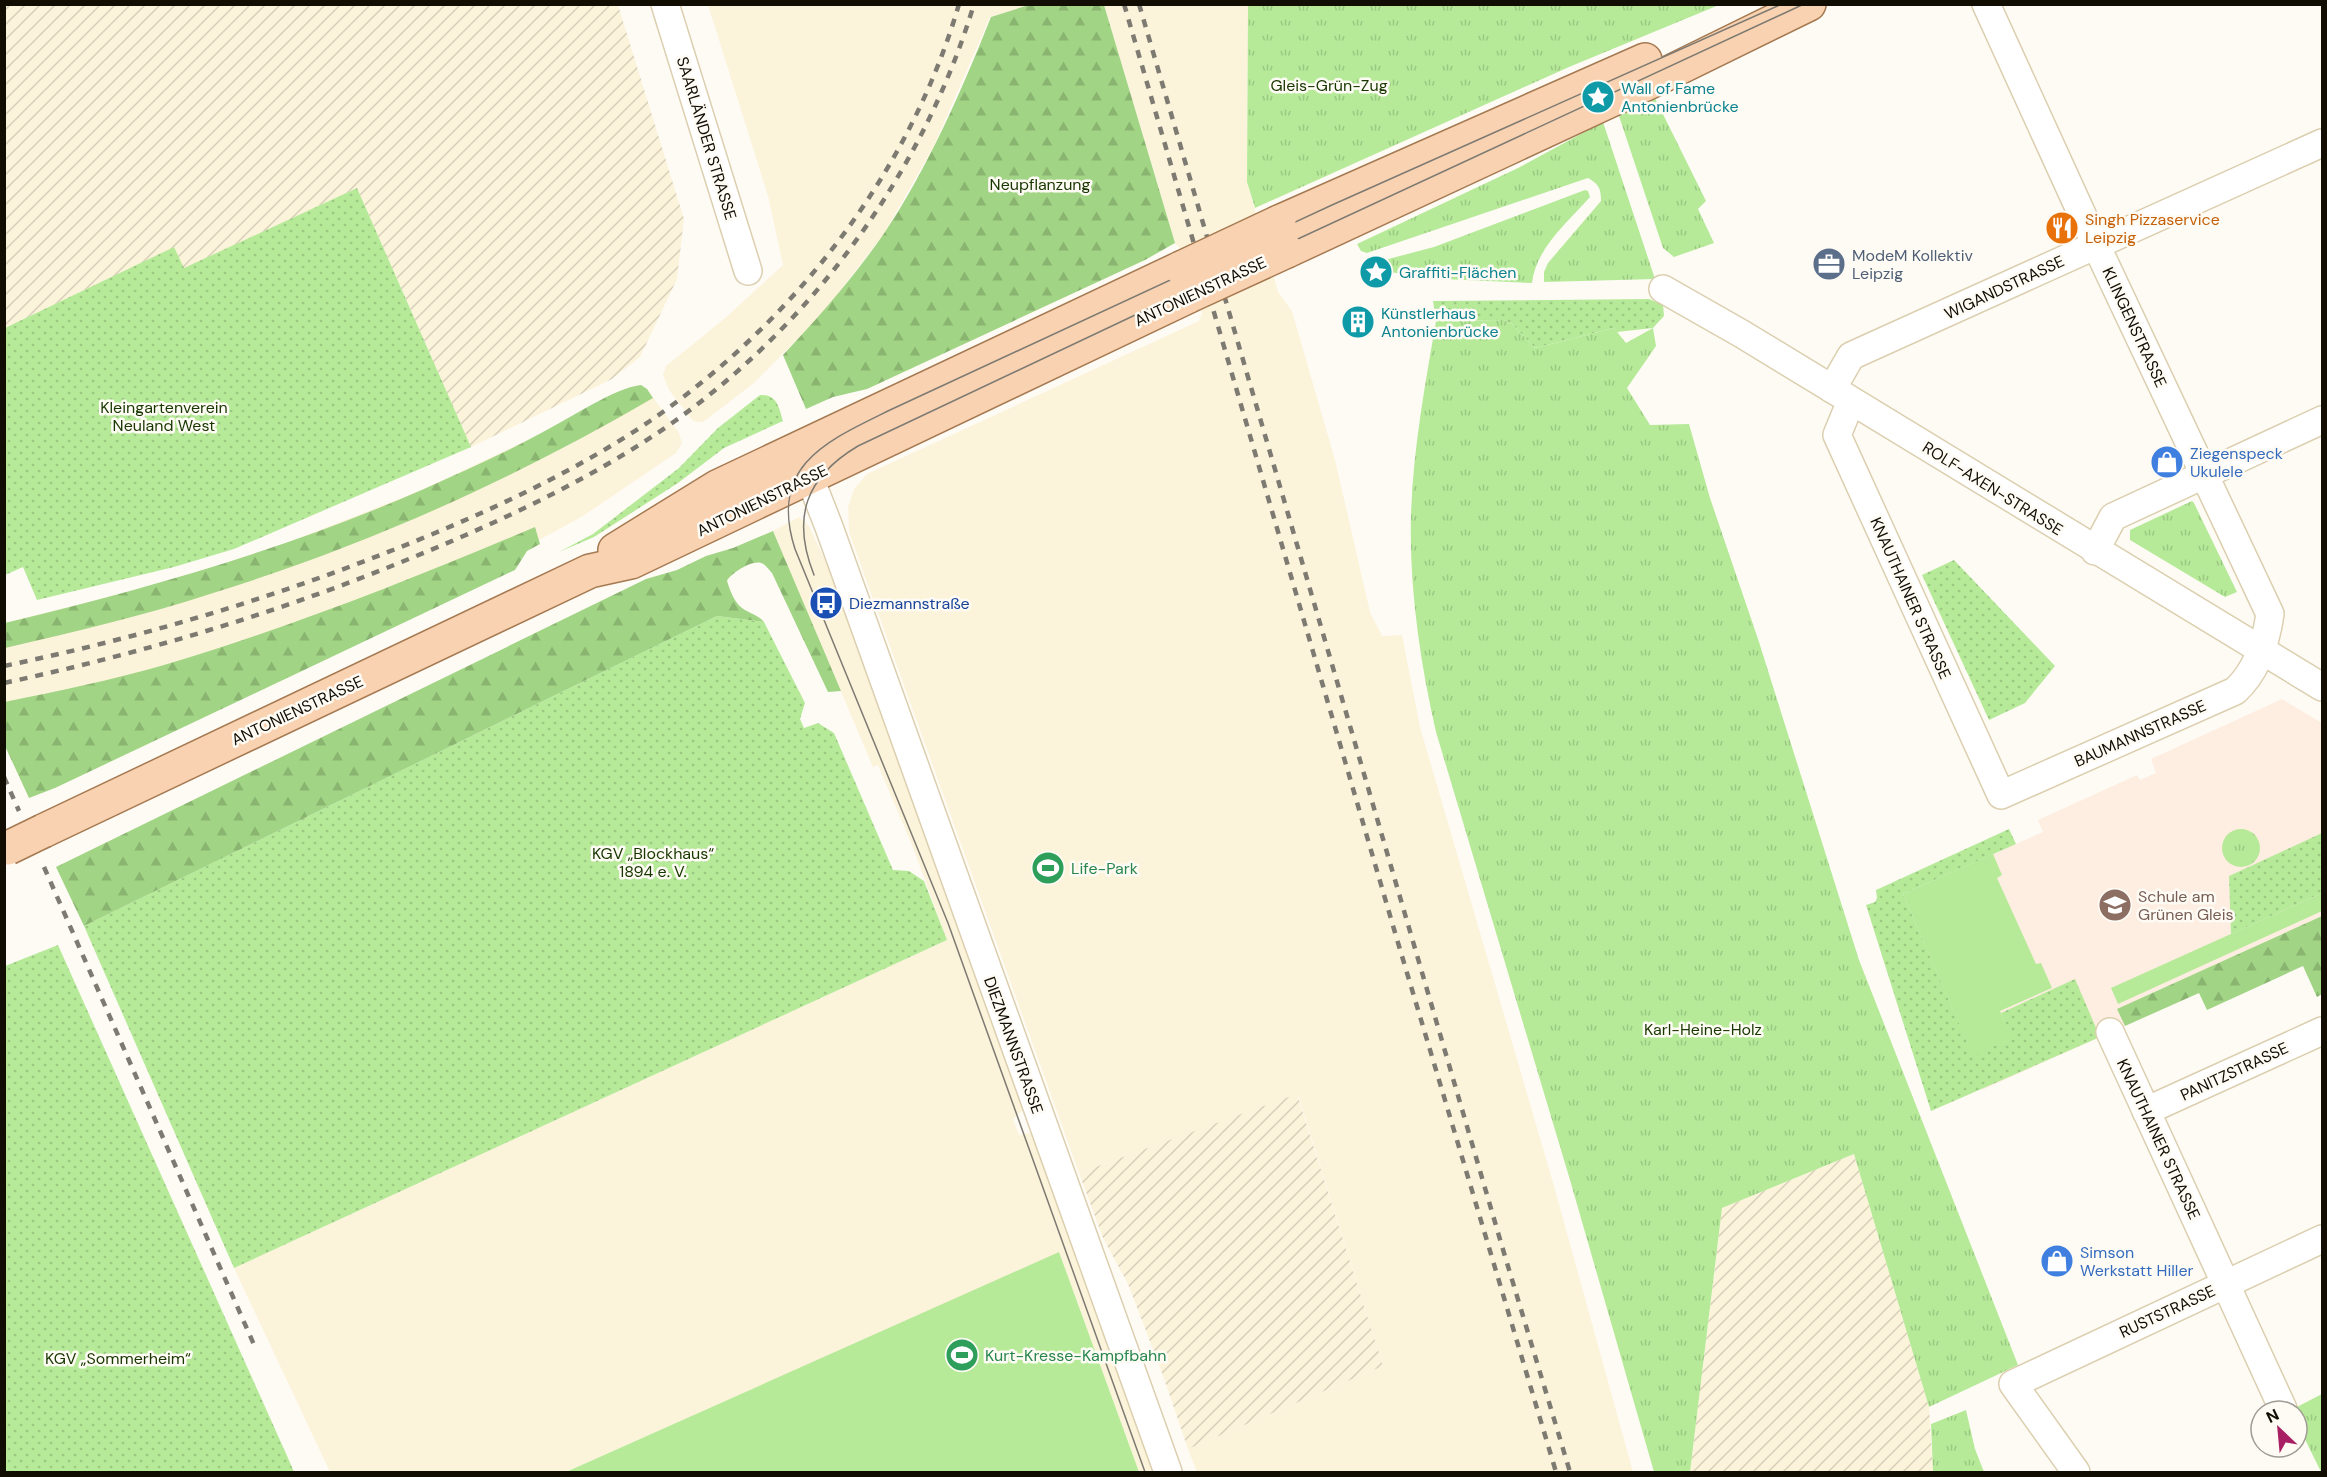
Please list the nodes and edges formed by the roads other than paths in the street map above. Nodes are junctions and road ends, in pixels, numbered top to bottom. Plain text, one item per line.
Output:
1 (665, 4) edge
2 (1774, 4) edge
3 (1809, 4) edge
4 (1986, 4) edge
5 (1648, 71) junction
6 (2322, 143) edge
7 (2096, 245) junction
8 (748, 271) dead end
9 (1663, 289) dead end
10 (1841, 395) junction
11 (2322, 420) edge
12 (804, 462) junction
13 (2204, 473) junction
14 (2095, 551) junction
15 (2261, 651) junction
16 (2320, 678) edge
17 (2001, 795) joint
18 (6, 849) edge
19 (2322, 1031) edge
20 (2110, 1032) dead end
21 (2146, 1111) junction
22 (2322, 1239) edge
23 (2225, 1283) junction
24 (2278, 1399) edge
25 (1168, 1473) edge
26 (2076, 1473) edge

1 - 8 street, SAARLÄNDER STRASSE
2 - 5 main road, ANTONIENSTRASSE
3 - 5 main road, ANTONIENSTRASSE
4 - 7 street, KLINGENSTRASSE
5 - 12 main road, ANTONIENSTRASSE, bridge
6 - 7 street, WIGANDSTRASSE
7 - 10 street, WIGANDSTRASSE
7 - 13 street, KLINGENSTRASSE
9 - 10 street, ROLF-AXEN-STRASSE
10 - 14 street, ROLF-AXEN-STRASSE
10 - 17 street, KNAUTHAINER STRASSE
11 - 13 street
12 - 18 main road, ANTONIENSTRASSE, bridge
12 - 25 street, DIEZMANNSTRASSE
13 - 14 street
13 - 15 street, KLINGENSTRASSE
14 - 15 street, ROLF-AXEN-STRASSE
15 - 16 street, ROLF-AXEN-STRASSE
15 - 17 street, BAUMANNSTRASSE
19 - 21 street, PANITZSTRASSE
20 - 21 street, KNAUTHAINER STRASSE
21 - 23 street, KNAUTHAINER STRASSE
22 - 23 street, RUSTSTRASSE
23 - 24 street, KNAUTHAINER STRASSE
23 - 26 street, RUSTSTRASSE

